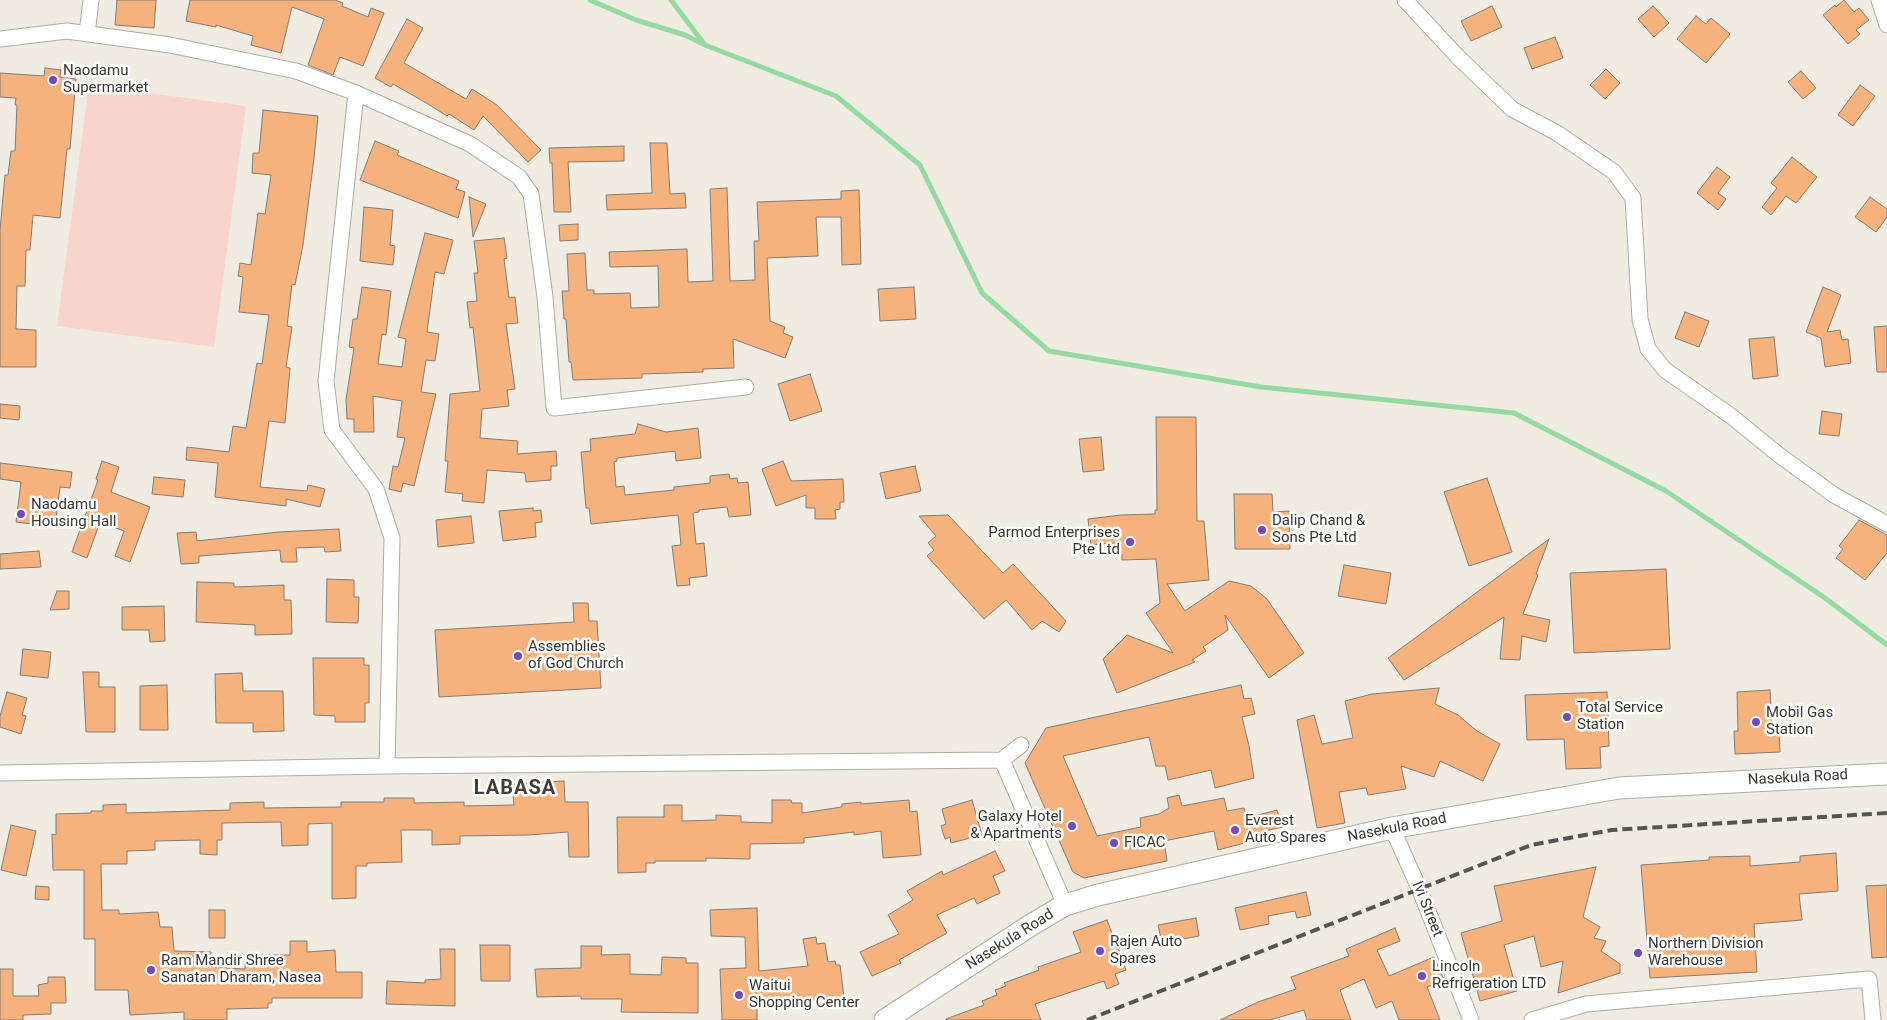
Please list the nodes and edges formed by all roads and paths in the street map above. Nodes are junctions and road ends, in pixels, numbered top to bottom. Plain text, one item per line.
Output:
1 (91, 0) edge
2 (1405, 0) edge
3 (1879, 0) edge
4 (1887, 25) edge
5 (87, 34) junction
6 (0, 39) edge
7 (356, 93) junction
8 (746, 387) dead end
9 (1887, 524) edge
10 (1021, 746) dead end
11 (1002, 760) junction
12 (387, 766) junction
13 (0, 773) edge
14 (1887, 774) edge
15 (1392, 828) junction
16 (1065, 905) junction
17 (885, 1020) edge
18 (1471, 1020) edge
19 (1532, 1020) edge
20 (1873, 1020) edge

1 - 5 street
2 - 9 street
3 - 4 street
5 - 6 street
5 - 7 street
7 - 8 street
7 - 12 street
10 - 11 street
11 - 12 street
11 - 16 street
12 - 13 street
14 - 15 main road, Nasekula Road
15 - 16 main road, Nasekula Road
15 - 18 street, Ivi Street
16 - 17 main road, Nasekula Road
19 - 20 street

